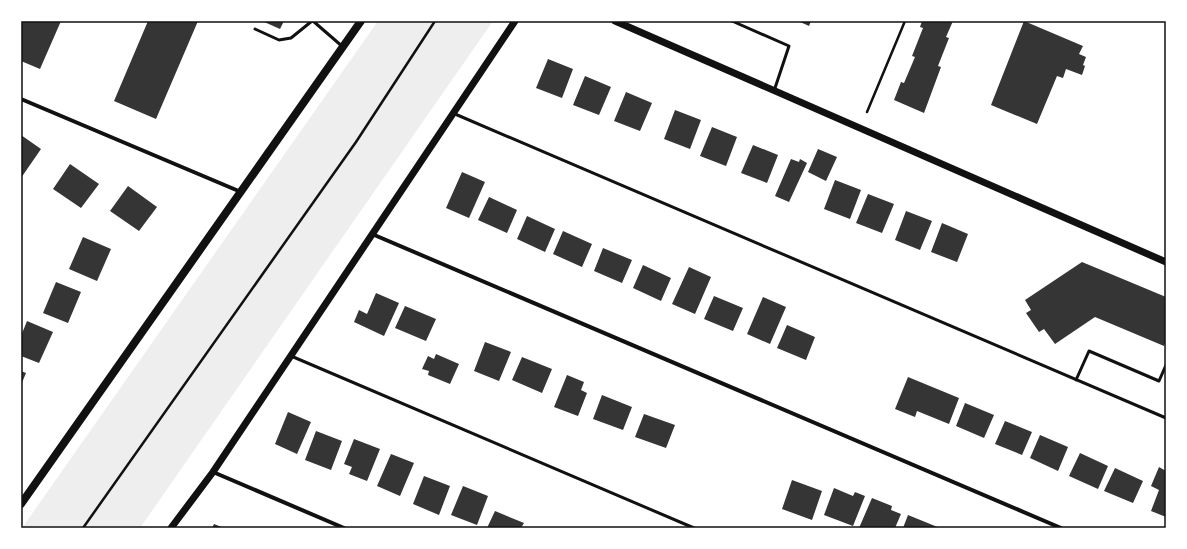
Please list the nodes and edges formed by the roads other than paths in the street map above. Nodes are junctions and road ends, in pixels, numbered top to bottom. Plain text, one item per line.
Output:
1 (313, 21) edge
2 (361, 21) edge
3 (516, 21) edge
4 (615, 21) edge
5 (732, 21) edge
6 (255, 29) dead end
7 (343, 47) junction
8 (774, 91) junction
9 (21, 99) edge
10 (455, 114) junction
11 (241, 192) junction
12 (372, 234) junction
13 (1166, 262) edge
14 (291, 356) junction
15 (1166, 365) edge
16 (1076, 380) junction
17 (1166, 418) edge
18 (213, 472) junction
19 (21, 504) edge
20 (171, 528) edge
21 (344, 528) edge
22 (694, 528) edge
23 (1060, 528) edge

1 - 6 lane
1 - 7 lane
2 - 7 main road
3 - 10 street
4 - 8 street
5 - 8 lane
7 - 11 main road
8 - 13 street
9 - 11 street
10 - 12 street
10 - 16 lane
11 - 19 main road
12 - 14 street
12 - 23 street
14 - 18 street
14 - 22 lane
15 - 16 lane
16 - 17 lane
18 - 20 street
18 - 21 street

